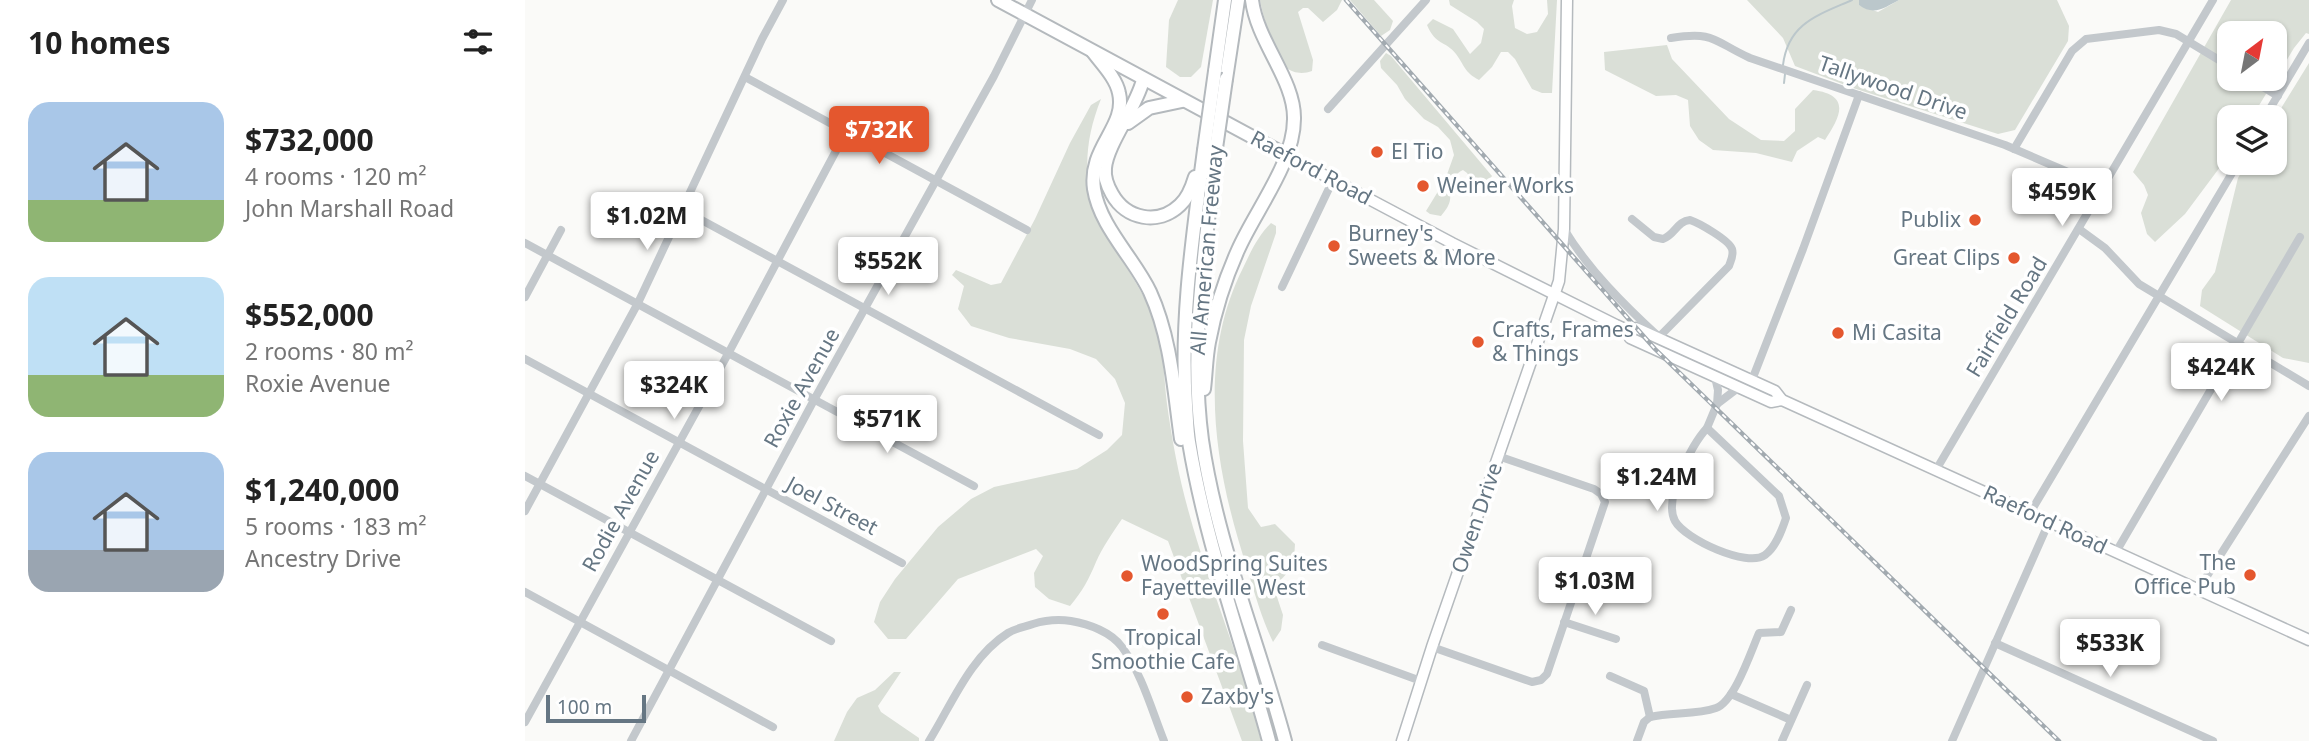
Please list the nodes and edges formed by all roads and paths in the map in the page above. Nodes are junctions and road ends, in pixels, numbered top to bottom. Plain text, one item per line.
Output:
1 (783, 0) edge
2 (998, 0) edge
3 (1032, 0) edge
4 (1225, 0) edge
5 (1238, 0) edge
6 (1252, 0) edge
7 (1426, 0) edge
8 (1567, 0) edge
9 (2213, 0) edge
10 (1025, 15) junction
11 (1671, 38) dead end
12 (2189, 41) junction
13 (2309, 43) edge
14 (1093, 52) junction
15 (2217, 58) edge
16 (745, 77) junction
17 (1143, 80) junction
18 (2270, 91) edge
19 (1859, 95) junction
20 (2278, 96) junction
21 (1182, 101) junction
22 (2272, 105) edge
23 (1328, 109) dead end
24 (1121, 122) junction
25 (846, 132) junction
26 (2014, 149) junction
27 (1209, 153) junction
28 (1286, 155) junction
29 (2231, 175) edge
30 (935, 180) junction
31 (1333, 180) junction
32 (2103, 187) junction
33 (683, 210) junction
34 (1632, 219) dead end
35 (1564, 229) junction
36 (2079, 229) junction
37 (561, 230) dead end
38 (1027, 230) dead end
39 (2300, 237) dead end
40 (525, 243) edge
41 (548, 255) junction
42 (777, 261) junction
43 (1282, 287) dead end
44 (1554, 295) junction
45 (2159, 295) junction
46 (525, 297) edge
47 (638, 303) junction
48 (865, 309) junction
49 (1627, 330) junction
50 (1659, 337) junction
51 (2239, 343) junction
52 (729, 352) junction
53 (525, 359) edge
54 (1715, 377) junction
55 (1752, 380) junction
56 (2309, 386) edge
57 (1738, 388) junction
58 (589, 394) junction
59 (814, 400) junction
60 (1782, 400) junction
61 (1717, 404) junction
62 (2309, 416) edge
63 (1200, 417) junction
64 (1707, 428) junction
65 (1099, 435) dead end
66 (679, 443) junction
67 (1498, 456) junction
68 (1936, 470) junction
69 (525, 477) edge
70 (540, 484) junction
71 (974, 486) dead end
72 (766, 491) junction
73 (525, 511) edge
74 (2030, 513) junction
75 (2049, 522) junction
76 (629, 533) junction
77 (2116, 552) junction
78 (902, 563) dead end
79 (719, 581) junction
80 (1223, 587) junction
81 (2198, 590) junction
82 (525, 592) edge
83 (1791, 610) dead end
84 (580, 622) junction
85 (1564, 622) junction
86 (1616, 639) dead end
87 (2309, 640) edge
88 (831, 641) dead end
89 (1995, 643) junction
90 (1322, 645) dead end
91 (1432, 647) junction
92 (669, 670) junction
93 (1610, 676) dead end
94 (1421, 681) junction
95 (1807, 685) dead end
96 (1731, 694) junction
97 (528, 711) edge
98 (1650, 717) junction
99 (1791, 720) junction
100 (525, 722) edge
101 (773, 727) dead end
102 (631, 741) edge
103 (929, 741) edge
104 (1164, 741) edge
105 (1269, 741) edge
106 (1285, 741) edge
107 (1402, 741) edge
108 (1637, 741) edge
109 (1782, 741) edge
110 (1952, 741) edge
111 (2213, 741) edge

1 - 16 street
2 - 10 highway, Raeford Road
3 - 10 street, Roxie Avenue
4 - 27 highway, All American Freeway, bridge
5 - 27 highway, All American Freeway, bridge
6 - 28 highway
7 - 23 street
8 - 35 main road, Owen Drive
9 - 12 street, Fairfield Road
10 - 14 highway, Raeford Road
10 - 30 street, Roxie Avenue
11 - 19 street, Tallywood Drive
12 - 15 street
12 - 26 street
12 - 32 street, Fairfield Road
13 - 20 street
14 - 17 highway, Raeford Road
14 - 24 highway
16 - 25 street
16 - 33 street
17 - 21 highway, Raeford Road
17 - 24 highway
18 - 20 street
19 - 26 street, Tallywood Drive
19 - 55 street
20 - 22 street
21 - 24 highway
21 - 28 highway, Raeford Road
24 - 27 highway
24 - 80 highway
25 - 30 street
25 - 42 street, Rodie Avenue
26 - 32 street, Tallywood Drive
27 - 63 highway, All American Freeway
27 - 80 highway, All American Freeway
28 - 31 main road, Raeford Road
28 - 63 highway
29 - 45 street
30 - 38 street
30 - 48 street, Roxie Avenue
31 - 43 street
31 - 44 main road, Raeford Road
32 - 36 street, Fairfield Road
33 - 42 street
33 - 47 street
34 - 50 street
35 - 44 main road, Owen Drive
35 - 50 street
36 - 45 street
36 - 68 street, Fairfield Road
37 - 41 street
39 - 51 street
40 - 41 street
41 - 46 street
41 - 47 street
42 - 48 street
42 - 52 street, Rodie Avenue
44 - 49 main road, Raeford Road
44 - 67 main road, Owen Drive
45 - 51 street
45 - 74 street
47 - 52 street
47 - 58 street
48 - 59 street, Roxie Avenue
48 - 65 street
49 - 50 main road, Raeford Road
49 - 54 main road, Raeford Road
50 - 55 main road, Raeford Road
51 - 56 street
51 - 77 street
52 - 59 street
52 - 66 street, Rodie Avenue
53 - 58 street, Joel Street
54 - 57 main road, Raeford Road
54 - 61 street
55 - 60 main road, Raeford Road
57 - 60 main road, Raeford Road
57 - 61 street
58 - 66 street, Joel Street
58 - 70 street
59 - 71 street
59 - 72 street, Roxie Avenue
60 - 68 main road, Raeford Road
61 - 64 street
62 - 81 street
63 - 106 highway, All American Freeway
64 - 64 street
66 - 72 street, Joel Street
66 - 76 street, Rodie Avenue
67 - 85 street
67 - 91 main road, Owen Drive
68 - 74 main road, Raeford Road
69 - 70 street
70 - 73 street
70 - 76 street
72 - 78 street, Joel Street
72 - 79 street, Roxie Avenue
74 - 75 main road, Raeford Road
75 - 77 main road, Raeford Road
75 - 89 street
76 - 79 street
76 - 84 street, Rodie Avenue
77 - 81 main road, Raeford Road
79 - 88 street
79 - 92 street, Roxie Avenue
80 - 105 highway, All American Freeway
81 - 87 main road, Raeford Road
82 - 84 street
83 - 96 street
84 - 92 street
84 - 97 street, Rodie Avenue
85 - 86 street
85 - 91 street
89 - 110 street
89 - 111 street
90 - 94 street
91 - 94 main road, Owen Drive
92 - 101 street
92 - 102 street, Roxie Avenue
93 - 98 street
94 - 107 main road, Owen Drive
95 - 99 street
96 - 98 street
96 - 99 street
97 - 100 street, Rodie Avenue
98 - 108 street
99 - 109 street
103 - 104 street

